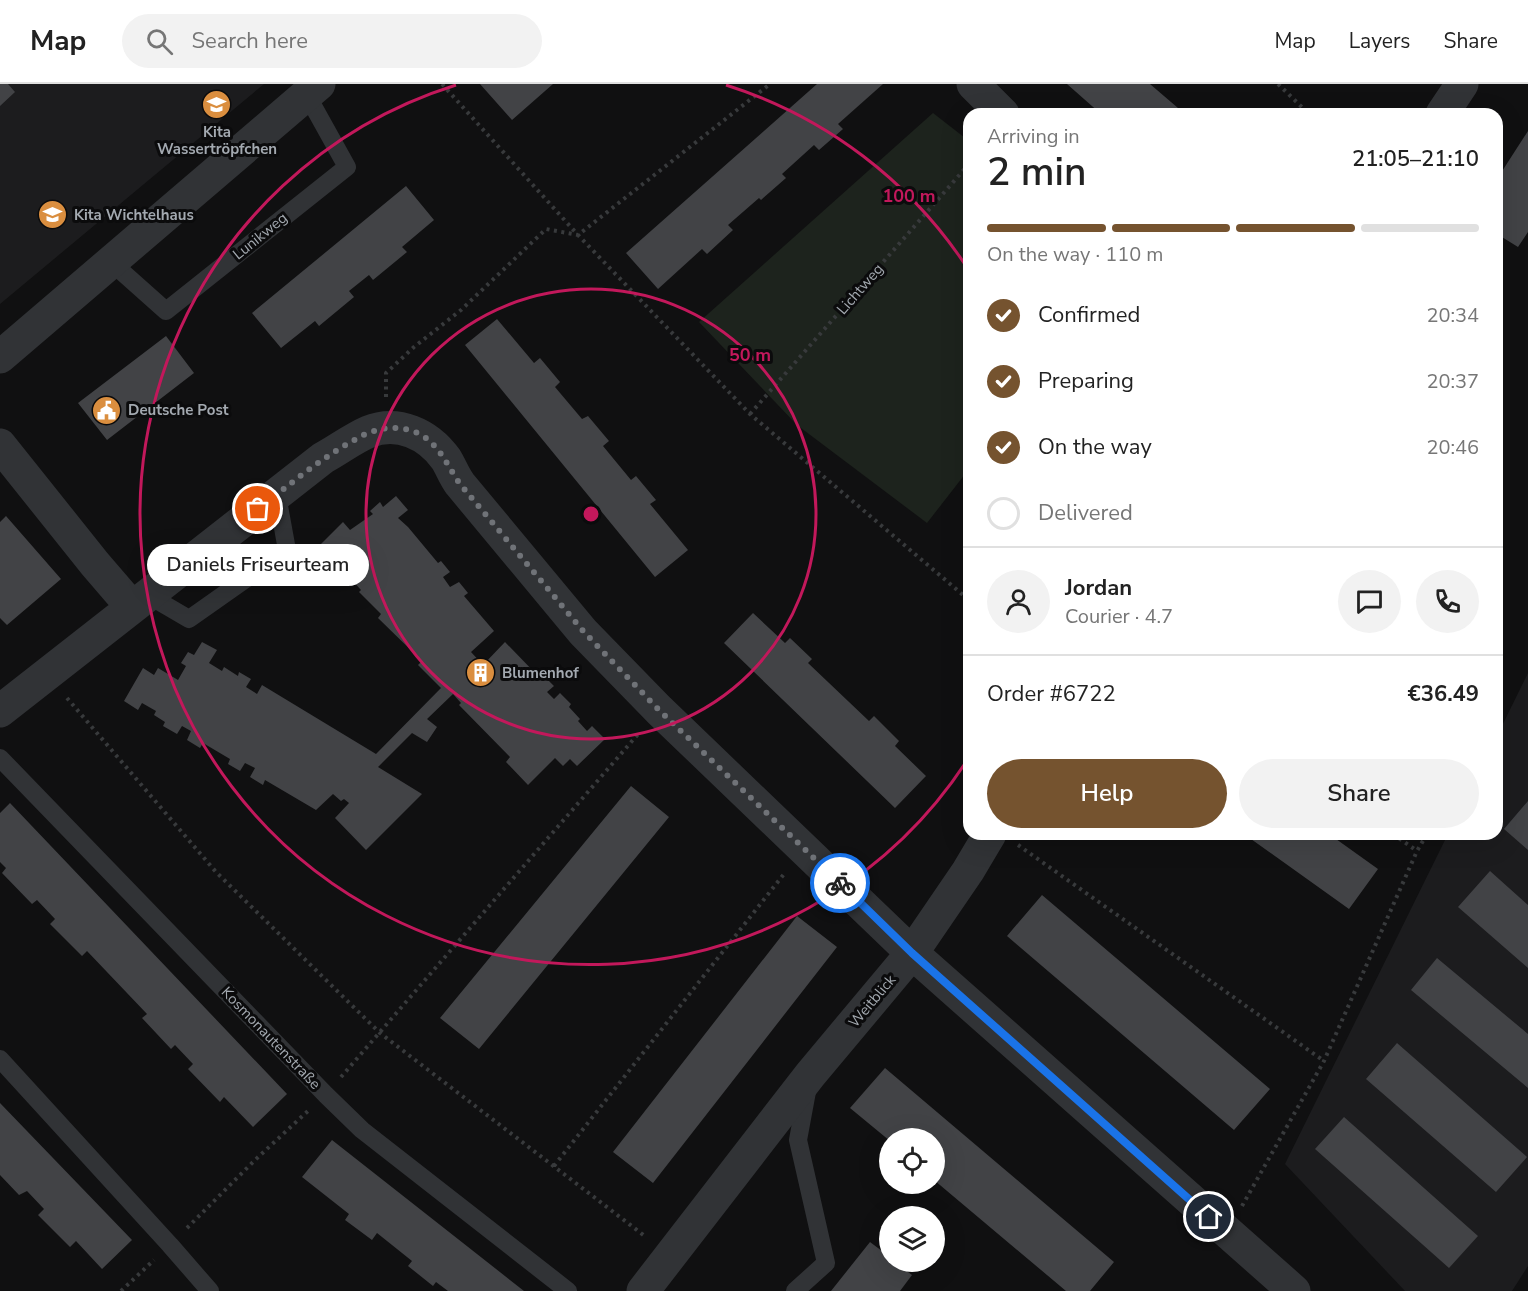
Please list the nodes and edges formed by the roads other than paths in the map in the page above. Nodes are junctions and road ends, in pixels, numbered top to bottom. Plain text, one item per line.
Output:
1 (973, 84) edge
2 (1462, 84) edge
3 (313, 89) edge
4 (997, 108) edge
5 (1446, 108) edge
6 (111, 262) junction
7 (0, 357) edge
8 (0, 445) edge
9 (277, 495) junction
10 (140, 601) junction
11 (0, 711) edge
12 (0, 758) edge
13 (998, 840) edge
14 (912, 953) junction
15 (0, 1059) edge
16 (810, 1075) junction
17 (210, 1291) edge
18 (568, 1291) edge
19 (643, 1291) edge
20 (795, 1291) edge
21 (1294, 1291) edge

1 - 4 street
2 - 5 street
3 - 6 street, Lunikweg
3 - 6 lane, Lunikweg
6 - 7 street, Lunikweg
8 - 10 street
9 - 10 street
9 - 10 lane
9 - 14 street
10 - 11 street
12 - 18 lane, Kosmonautenstraße
13 - 14 street, Weitblick
14 - 16 street, Weitblick
14 - 21 street
15 - 17 lane
16 - 19 street, Weitblick
16 - 20 lane, Weitblick

